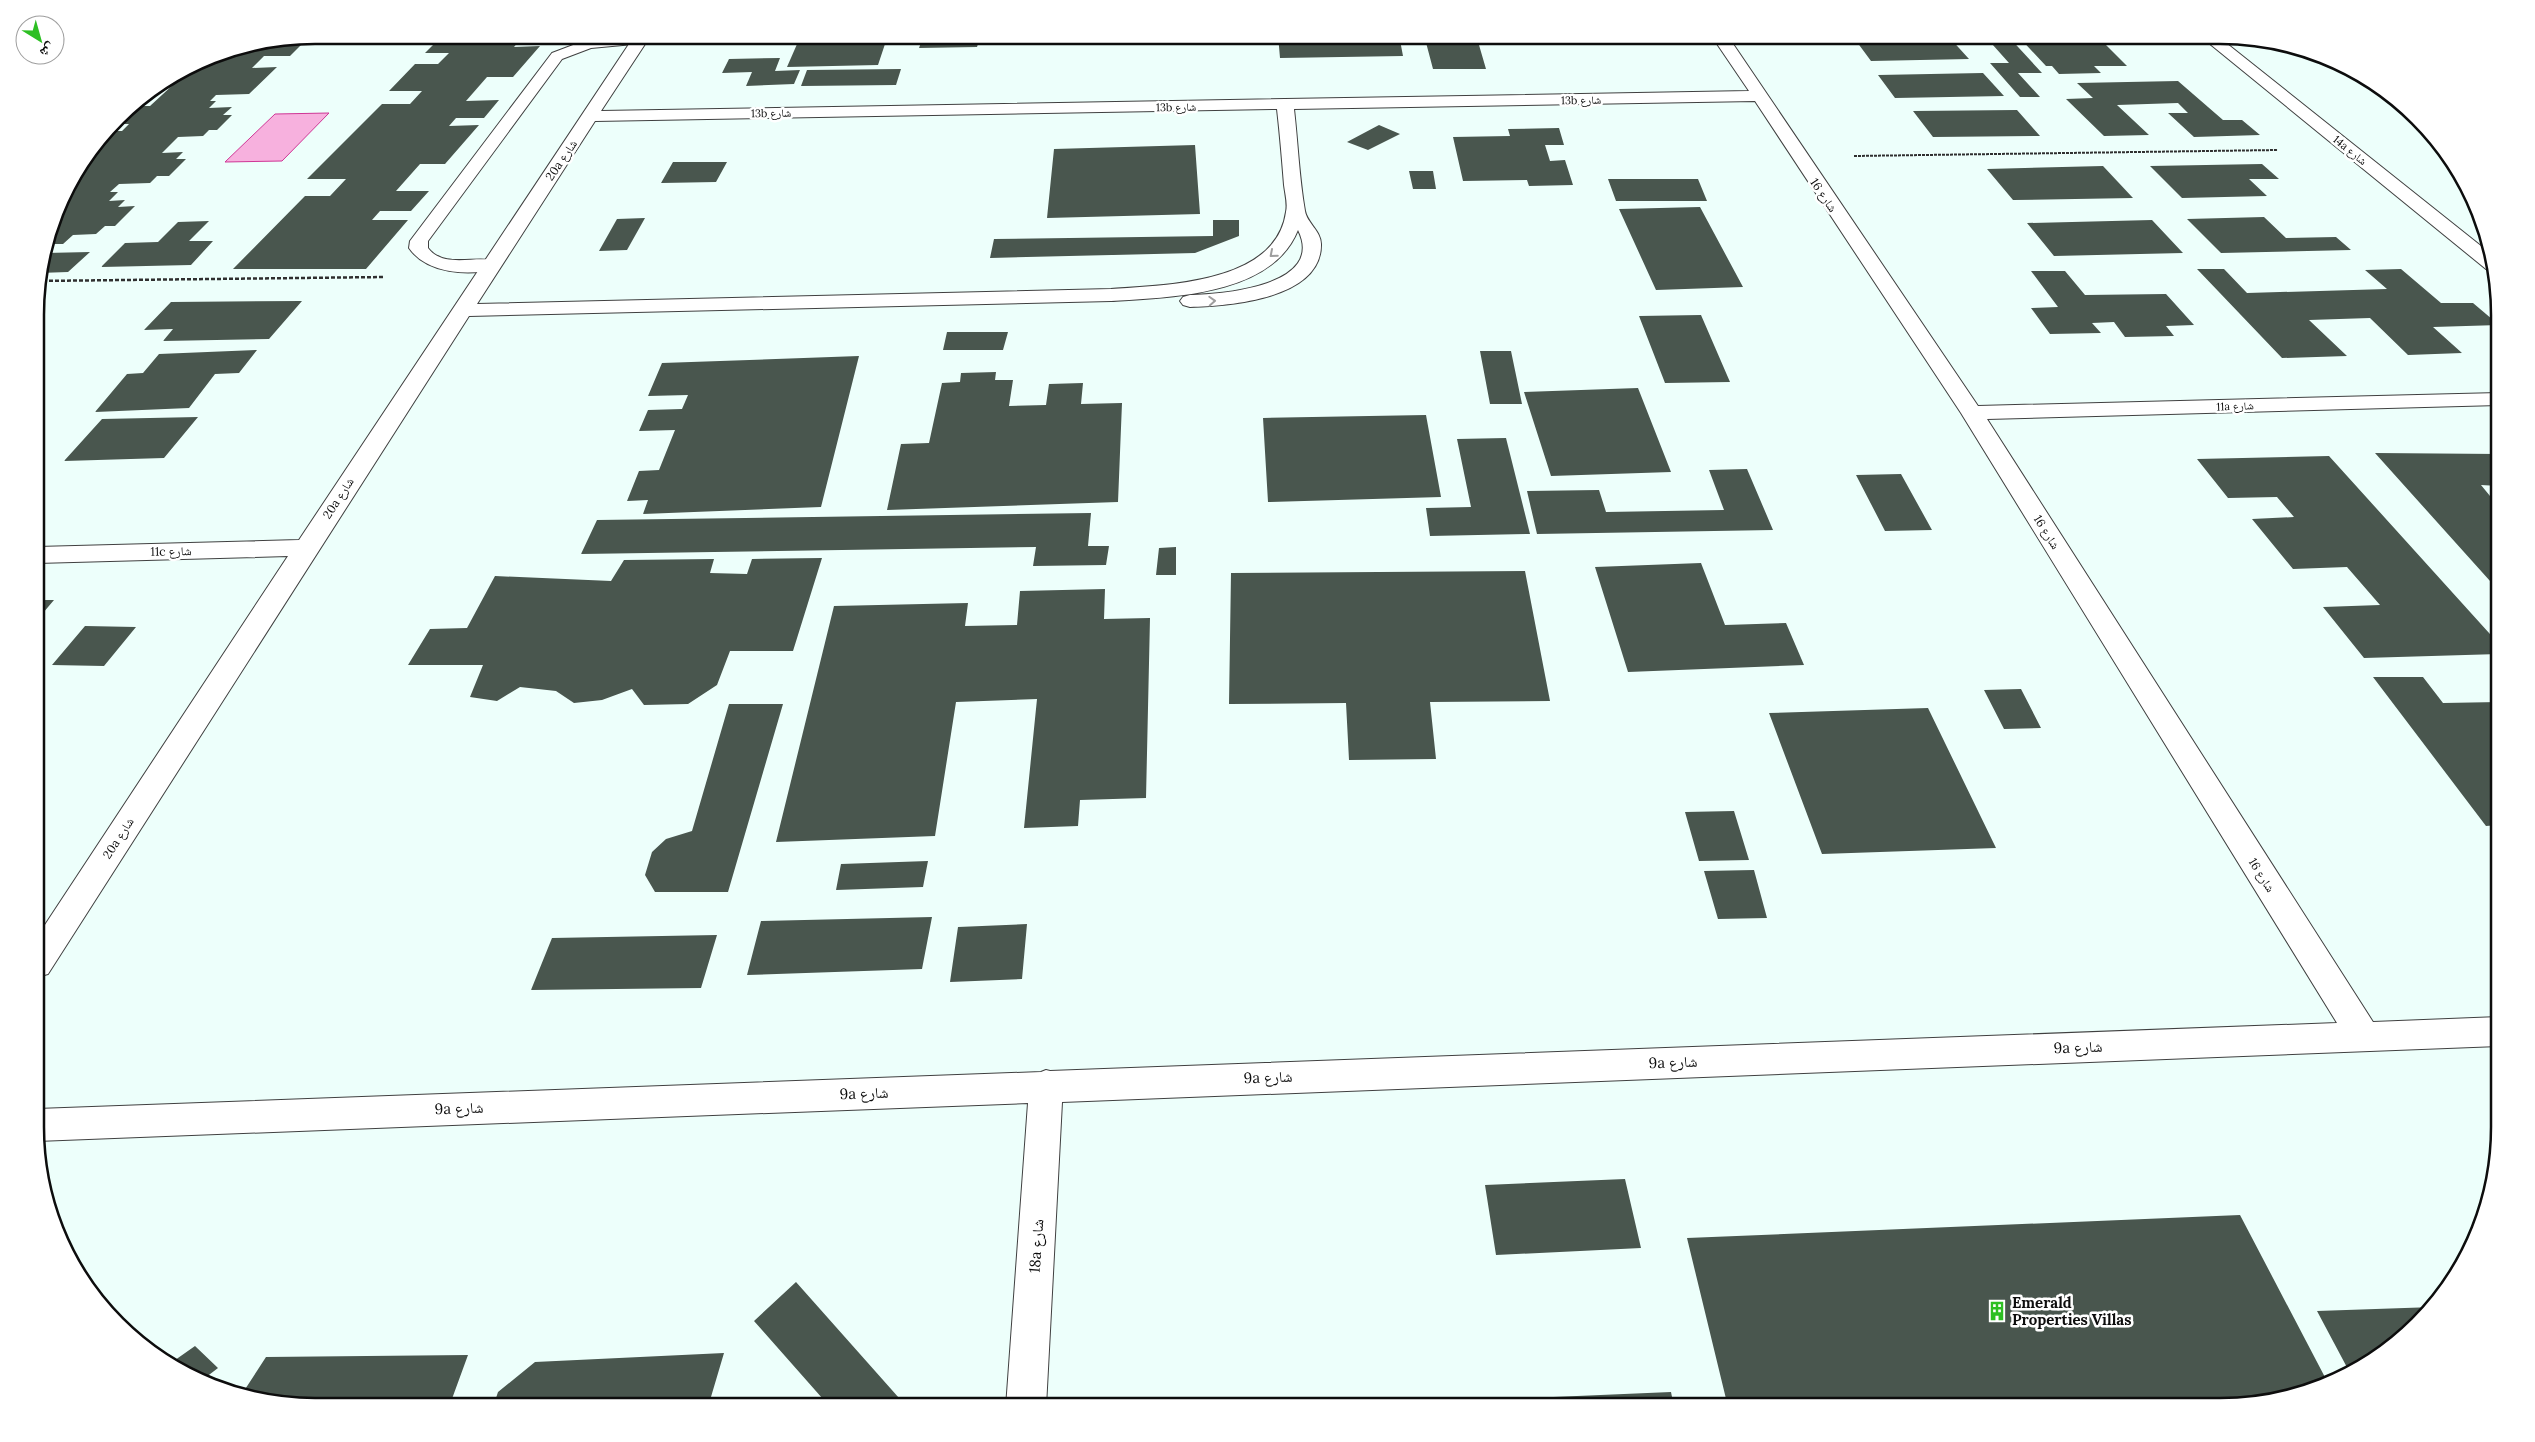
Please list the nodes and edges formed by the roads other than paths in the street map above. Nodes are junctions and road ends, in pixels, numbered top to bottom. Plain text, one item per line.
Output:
1 (589, 44) edge
2 (637, 44) edge
3 (1725, 44) edge
4 (2217, 44) edge
5 (1760, 96) junction
6 (1285, 105) junction
7 (591, 116) junction
8 (1296, 213) junction
9 (2485, 259) edge
10 (490, 265) junction
11 (1111, 295) junction
12 (461, 310) junction
13 (2491, 399) edge
14 (1972, 413) junction
15 (306, 548) junction
16 (44, 555) edge
17 (44, 953) edge
18 (2491, 1032) edge
19 (2364, 1037) junction
20 (1046, 1085) junction
21 (44, 1125) edge
22 (1027, 1398) edge

1 - 10 street
2 - 7 street, 20a شارع
3 - 5 street, شارع 16
4 - 9 street, 14a شارع
5 - 6 street, 13b شارع
5 - 14 street, شارع 16
6 - 7 street, 13b شارع
6 - 8 street
7 - 10 street, 20a شارع
8 -> 11 street
11 -> 8 street
10 - 12 street, 20a شارع
11 - 12 street
12 - 15 street, 20a شارع
13 - 14 street, 11a شارع
14 - 19 street, شارع 16
15 - 16 street, 11c شارع
15 - 17 street, 20a شارع
18 - 19 street, 9a شارع
19 - 20 street, 9a شارع
20 - 21 street, 9a شارع
20 - 22 street, 18a شارع

